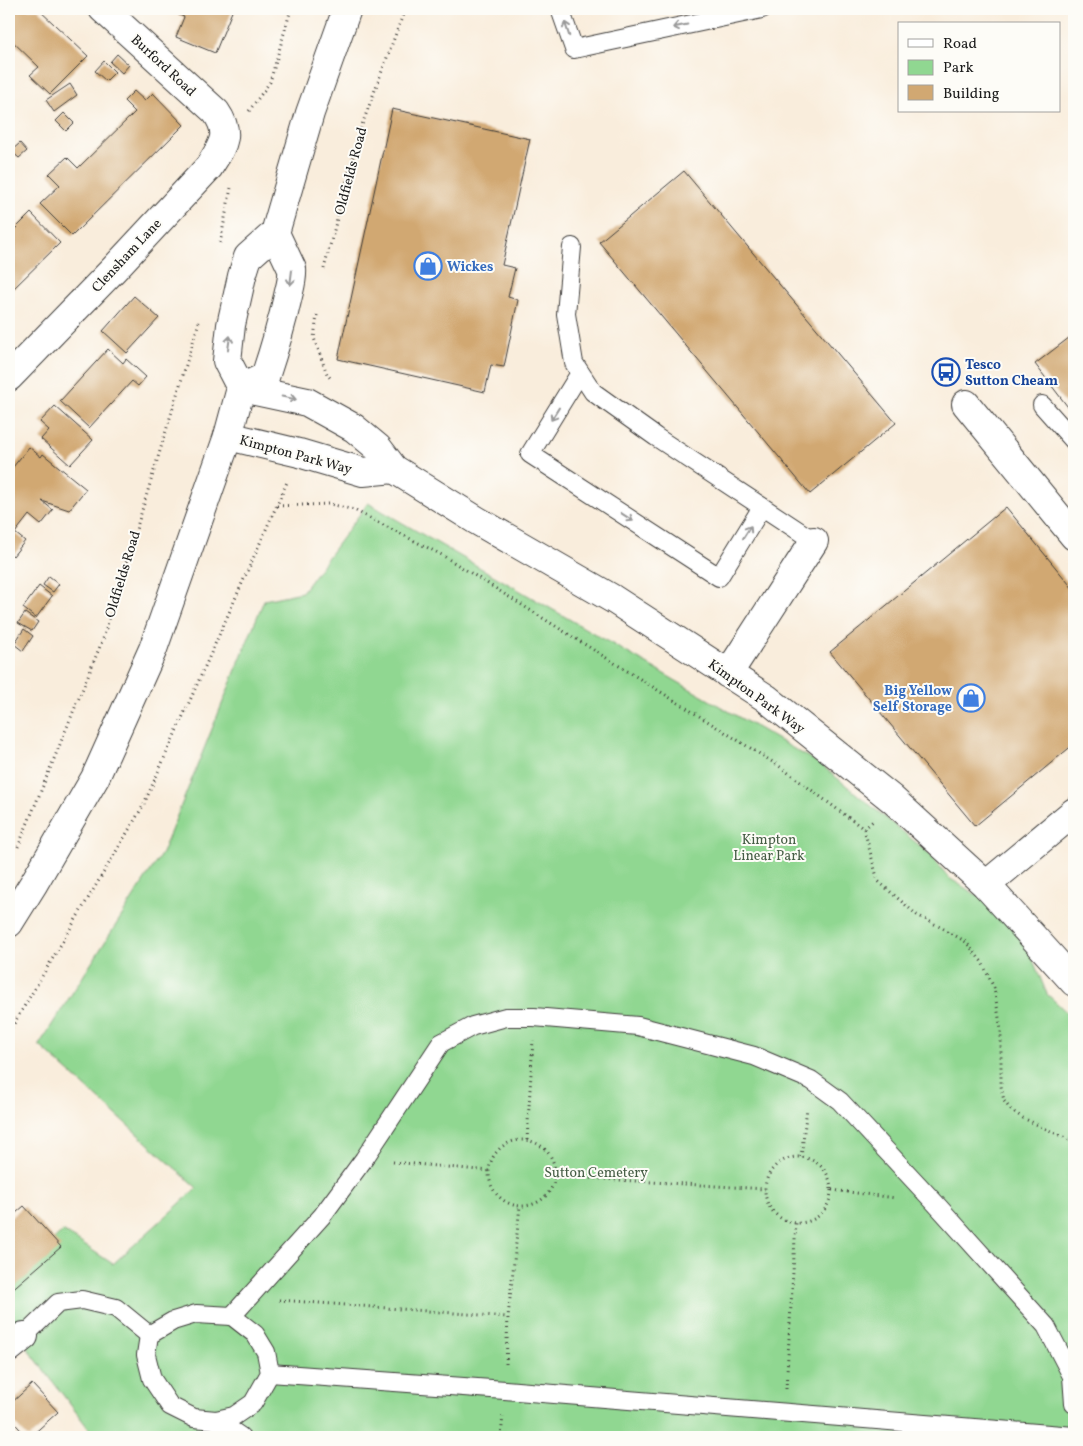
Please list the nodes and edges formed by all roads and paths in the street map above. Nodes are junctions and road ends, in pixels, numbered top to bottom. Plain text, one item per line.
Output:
1 (103, 9) edge
2 (291, 9) edge
3 (347, 9) edge
4 (405, 9) edge
5 (560, 9) edge
6 (762, 9) edge
7 (249, 110) dead end
8 (223, 123) joint
9 (275, 233) junction
10 (572, 247) dead end
11 (322, 275) dead end
12 (318, 311) dead end
13 (200, 318) dead end
14 (580, 373) junction
15 (9, 377) edge
16 (333, 381) dead end
17 (241, 388) junction
18 (966, 404) dead end
19 (1042, 405) dead end
20 (228, 436) junction
21 (1074, 442) edge
22 (394, 469) junction
23 (288, 482) dead end
24 (278, 506) junction
25 (762, 507) junction
26 (1074, 536) edge
27 (814, 541) joint
28 (728, 674) junction
29 (1074, 812) edge
30 (16, 850) dead end
31 (986, 885) junction
32 (9, 923) edge
33 (1074, 982) edge
34 (534, 1017) junction
35 (9, 1032) edge
36 (811, 1080) junction
37 (526, 1140) junction
38 (1074, 1142) edge
39 (801, 1157) junction
40 (364, 1159) junction
41 (490, 1171) junction
42 (555, 1176) junction
43 (765, 1189) junction
44 (832, 1190) junction
45 (936, 1204) junction
46 (520, 1206) junction
47 (796, 1222) junction
48 (248, 1298) junction
49 (232, 1316) junction
50 (508, 1317) junction
51 (149, 1335) junction
52 (17, 1342) edge
53 (270, 1374) junction
54 (505, 1390) junction
55 (1074, 1404) edge
56 (785, 1412) junction
57 (216, 1420) junction
58 (1074, 1436) edge
59 (240, 1437) edge
60 (501, 1437) edge

1 - 8 main road, Burford Road
2 - 7 path
3 - 9 main road
4 - 11 path, Oldfields Road
6 -> 5 lane
8 - 15 main road, Clensham Lane
17 -> 9 main road
9 -> 17 main road
10 - 14 lane
12 - 16 path
13 - 30 path, Oldfields Road
14 - 25 lane
14 -> 25 lane
17 - 20 main road
17 -> 22 main road, Kimpton Park Way
18 - 26 main road
19 - 21 lane
20 - 22 main road, Kimpton Park Way
20 - 32 main road
22 - 28 main road, Kimpton Park Way
23 - 24 path
24 - 35 path
24 - 38 path
25 - 27 lane
27 - 28 main road
28 - 31 main road, Kimpton Park Way
29 - 31 main road
31 - 33 main road, Kimpton Park Way
34 - 36 lane
34 - 37 path
34 - 40 lane
36 - 39 path
36 - 45 lane
37 - 41 path
37 - 42 path
39 - 43 path
39 - 44 path
40 - 41 path
40 - 48 lane
41 - 46 path
42 - 43 path
42 - 46 path
43 - 47 path
44 - 45 path
44 - 47 path
45 - 55 lane
46 - 50 path
47 - 56 path
48 - 49 lane
48 - 50 path
49 - 51 lane
49 - 53 lane
50 - 54 path
51 - 52 lane
51 - 57 lane
53 - 54 lane
53 - 57 lane
54 - 56 lane
54 - 60 path
56 - 58 lane
57 - 59 lane

